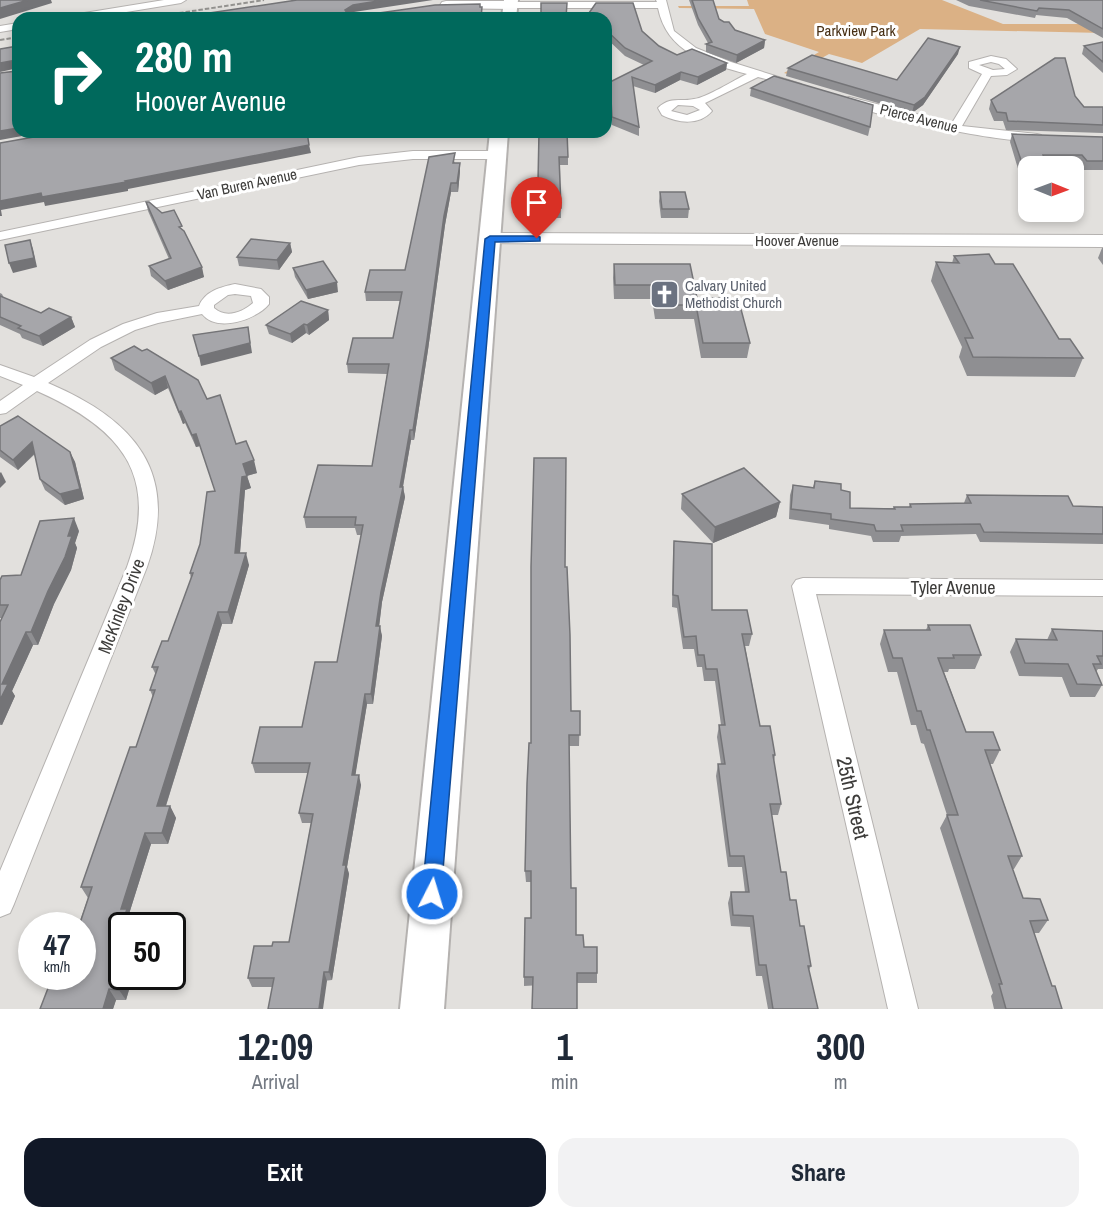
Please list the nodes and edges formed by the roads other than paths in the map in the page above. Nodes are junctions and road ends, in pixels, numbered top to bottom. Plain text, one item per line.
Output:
1 (181, 0) edge
2 (662, 2) edge
3 (435, 6) edge
4 (510, 8) edge
5 (108, 12) edge
6 (988, 72) dead end
7 (758, 74) junction
8 (803, 87) edge
9 (837, 96) edge
10 (696, 103) dead end
11 (955, 128) junction
12 (1052, 138) edge
13 (498, 144) edge
14 (0, 236) edge
15 (490, 239) junction
16 (1103, 241) edge
17 (206, 309) dead end
18 (0, 370) edge
19 (36, 385) junction
20 (0, 409) edge
21 (803, 586) joint
22 (1103, 588) edge
23 (0, 904) edge
24 (422, 1009) edge
25 (903, 1009) edge

1 - 5 street
2 - 4 street
2 - 7 street
3 - 4 street
6 - 11 street
7 - 8 street
7 - 10 street
9 - 11 street, Pierce Avenue
11 - 12 street, Pierce Avenue
13 - 14 street, Van Buren Avenue
13 - 15 main road
15 - 16 street, Hoover Avenue
15 - 24 main road
17 - 19 street
18 - 19 street, McKinley Drive
19 - 20 street
19 - 23 street, McKinley Drive
21 - 22 street, Tyler Avenue
21 - 25 street, 25th Street

